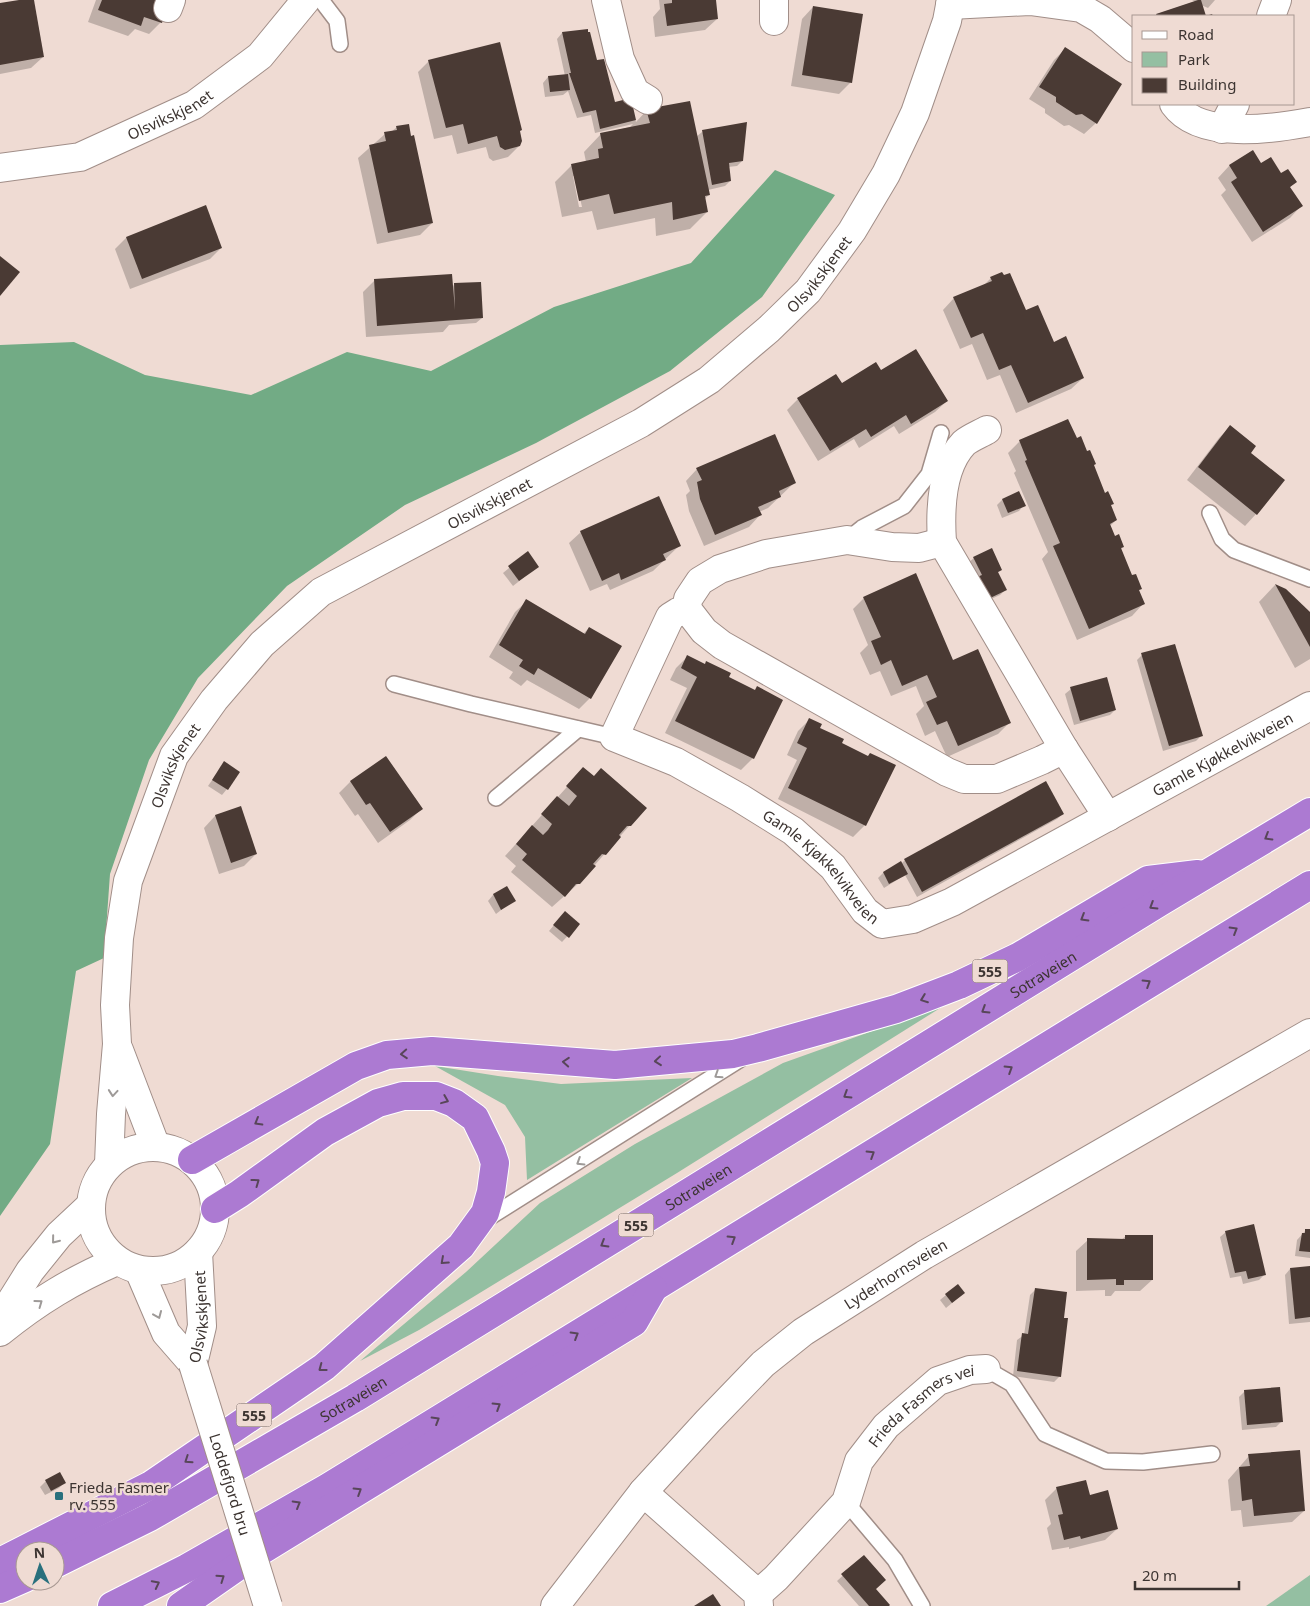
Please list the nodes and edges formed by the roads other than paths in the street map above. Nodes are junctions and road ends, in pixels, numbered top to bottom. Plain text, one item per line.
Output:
1 (306, 0) edge
2 (321, 0) edge
3 (606, 0) edge
4 (1277, 0) edge
5 (950, 2) edge
6 (1272, 15) edge
7 (340, 44) dead end
8 (1132, 46) edge
9 (648, 100) dead end
10 (1175, 105) edge
11 (1234, 105) edge
12 (1310, 122) edge
13 (1222, 129) junction
14 (0, 168) edge
15 (987, 430) dead end
16 (941, 433) dead end
17 (1210, 513) dead end
18 (847, 540) junction
19 (942, 542) junction
20 (1310, 579) edge
21 (686, 609) junction
22 (394, 684) dead end
23 (1310, 706) edge
24 (578, 730) junction
25 (614, 737) junction
26 (1064, 749) junction
27 (496, 798) dead end
28 (1310, 812) edge
29 (1108, 817) junction
30 (1210, 872) junction
31 (1310, 884) edge
32 (1310, 1033) edge
33 (117, 1044) junction
34 (758, 1048) junction
35 (156, 1147) junction
36 (192, 1160) junction
37 (109, 1164) junction
38 (90, 1206) junction
39 (215, 1209) junction
40 (477, 1225) junction
41 (198, 1252) junction
42 (128, 1266) junction
43 (654, 1287) junction
44 (0, 1319) edge
45 (0, 1332) edge
46 (193, 1364) junction
47 (986, 1369) joint
48 (1212, 1454) dead end
49 (643, 1492) junction
50 (846, 1502) junction
51 (65, 1559) edge
52 (0, 1562) edge
53 (15, 1582) edge
54 (0, 1589) edge
55 (758, 1600) edge
56 (112, 1606) edge
57 (181, 1606) edge
58 (268, 1606) edge
59 (555, 1606) edge
60 (922, 1606) edge

1 - 14 main road, Olsvikskjenet
2 - 7 lane
3 - 9 main road
4 - 6 main road
5 - 8 main road, Olsvikskjenet
5 - 33 main road, Olsvikskjenet
10 - 13 main road
11 - 13 main road
12 - 13 main road
15 - 19 main road
16 - 18 lane
17 - 20 lane
18 - 19 main road
18 - 21 main road
19 - 26 main road
21 - 25 main road
21 - 26 main road
22 - 24 lane, Gamle Kjøkkelvikveien
23 - 29 main road, Gamle Kjøkkelvikveien
24 - 25 lane, Gamle Kjøkkelvikveien
24 - 27 lane
25 - 29 main road, Gamle Kjøkkelvikveien
26 - 29 main road
28 -> 30 highway, Sotraveien / 555
30 -> 34 highway, 555
30 -> 51 highway, Sotraveien / 555
43 -> 31 highway
32 - 49 main road, Lyderhornsveien
33 - 35 main road, Olsvikskjenet
33 -> 37 main road, Olsvikskjenet
34 -> 36 highway, 555
34 -> 40 lane, 555
35 - 36 main road
35 - 37 main road
36 - 39 main road
37 - 38 main road
38 - 42 main road
38 -> 44 main road
39 -> 40 highway, 555
39 - 41 main road
40 -> 52 highway, 555
41 - 42 main road
41 - 46 main road, Olsvikskjenet
45 -> 42 main road
42 -> 46 main road, Olsvikskjenet
56 -> 43 highway
57 -> 43 highway
46 - 58 main road, Loddefjord bru, bridge
47 - 48 lane, Frieda Fasmers vei
47 - 50 main road, Frieda Fasmers vei
49 - 55 main road, Frieda Fasmers vei
49 - 59 main road, Lyderhornsveien
50 - 55 main road, Frieda Fasmers vei
50 - 60 lane
53 - 54 highway

